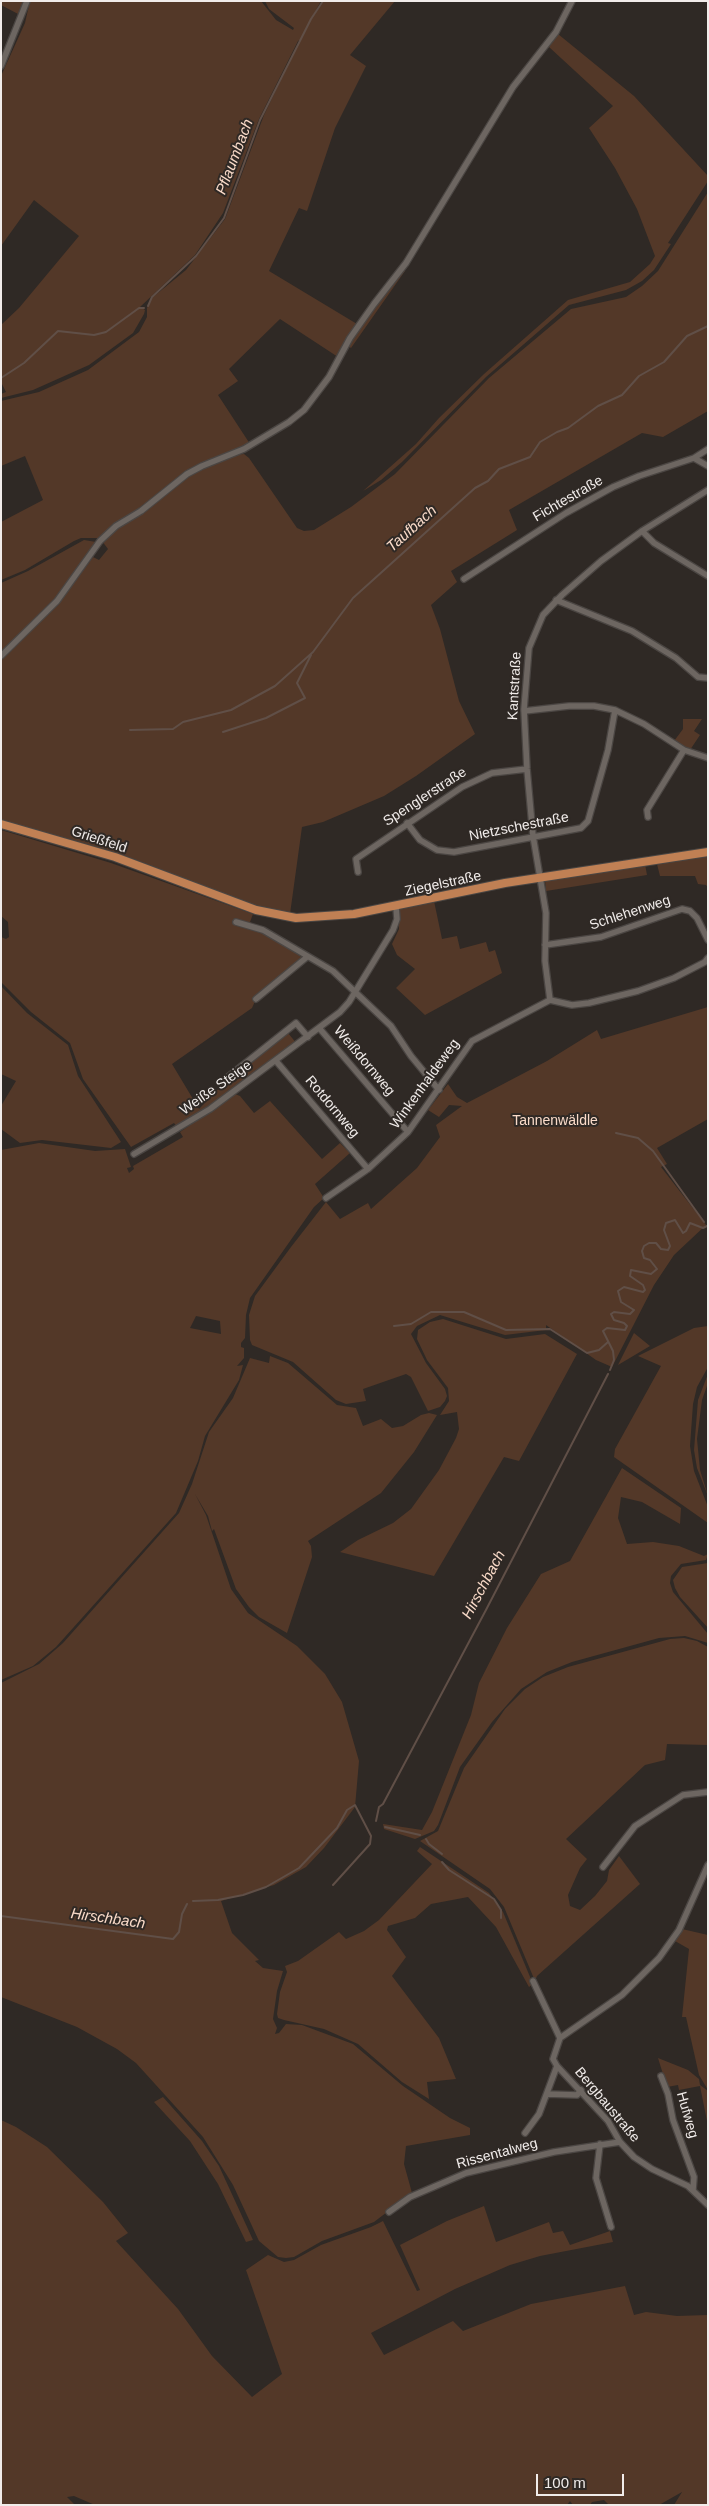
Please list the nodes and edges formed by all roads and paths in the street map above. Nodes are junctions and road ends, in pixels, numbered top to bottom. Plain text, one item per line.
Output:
1 (26, 1) edge
2 (572, 1) edge
3 (1, 66) edge
4 (708, 449) edge
5 (694, 458) junction
6 (708, 466) edge
7 (708, 490) edge
8 (642, 531) junction
9 (708, 576) edge
10 (464, 579) dead end
11 (556, 600) junction
12 (1, 656) edge
13 (708, 678) edge
14 (615, 710) junction
15 (524, 711) junction
16 (684, 750) junction
17 (708, 758) edge
18 (527, 768) junction
19 (648, 817) dead end
20 (407, 823) junction
21 (1, 824) edge
22 (534, 836) junction
23 (708, 852) edge
24 (358, 872) dead end
25 (542, 878) junction
26 (187, 885) joint
27 (396, 907) junction
28 (236, 922) dead end
29 (708, 940) edge
30 (545, 945) junction
31 (307, 957) junction
32 (708, 958) edge
33 (354, 990) junction
34 (256, 999) dead end
35 (550, 1000) junction
36 (320, 1029) junction
37 (308, 1037) junction
38 (276, 1061) junction
39 (228, 1077) dead end
40 (438, 1090) junction
41 (408, 1132) junction
42 (134, 1154) dead end
43 (368, 1169) junction
44 (326, 1198) dead end
45 (708, 1792) edge
46 (708, 1865) edge
47 (603, 1867) dead end
48 (533, 1981) dead end
49 (560, 2038) junction
50 (557, 2066) junction
51 (661, 2076) dead end
52 (581, 2090) junction
53 (548, 2094) junction
54 (525, 2133) dead end
55 (620, 2142) junction
56 (600, 2144) junction
57 (693, 2190) junction
58 (708, 2205) edge
59 (389, 2212) dead end
60 (610, 2227) dead end

1 - 3 street
2 - 12 street
4 - 5 street, Fichtestraße
5 - 6 street
5 - 10 street, Fichtestraße
7 - 8 street, Kantstraße
8 - 9 street
8 - 11 street, Kantstraße
11 - 13 street
11 - 15 street, Kantstraße
14 - 15 street
14 - 16 street
14 - 22 street, Nietzschestraße
15 - 18 street, Kantstraße
16 - 17 street
16 - 19 street
18 - 20 street, Spenglerstraße
18 - 22 street, Kantstraße
20 - 22 street, Nietzschestraße
20 - 24 street, Spenglerstraße
21 - 26 main road, Grießfeld
22 - 25 street, Kantstraße
23 - 25 main road, Ziegelstraße
25 - 27 main road, Ziegelstraße
25 - 30 street
26 - 27 main road, Ziegelstraße
27 - 33 street, Weiße Steige
28 - 31 street
29 - 30 street, Schlehenweg
30 - 35 street
31 - 33 street
31 - 34 street
32 - 35 street
33 - 36 street, Weiße Steige
33 - 40 street
35 - 40 street, Winkenhaldeweg
36 - 37 street, Weiße Steige
36 - 41 street, Weißdornweg
37 - 38 street, Weiße Steige
37 - 39 street, Weiße Steige
38 - 42 street, Weiße Steige
38 - 43 street, Rotdornweg
40 - 41 street, Winkenhaldeweg
41 - 43 street, Winkenhaldeweg
43 - 44 street, Winkenhaldeweg
45 - 47 street
46 - 49 street
48 - 49 street
49 - 50 street, Bergbaustraße
50 - 52 street, Bergbaustraße
50 - 53 street
51 - 57 street, Hufweg
52 - 53 street
52 - 55 street, Bergbaustraße
53 - 54 street
55 - 56 street, Rissentalweg
55 - 57 street, Bergbaustraße
56 - 59 street, Rissentalweg
56 - 60 street
57 - 58 street, Bergbaustraße

